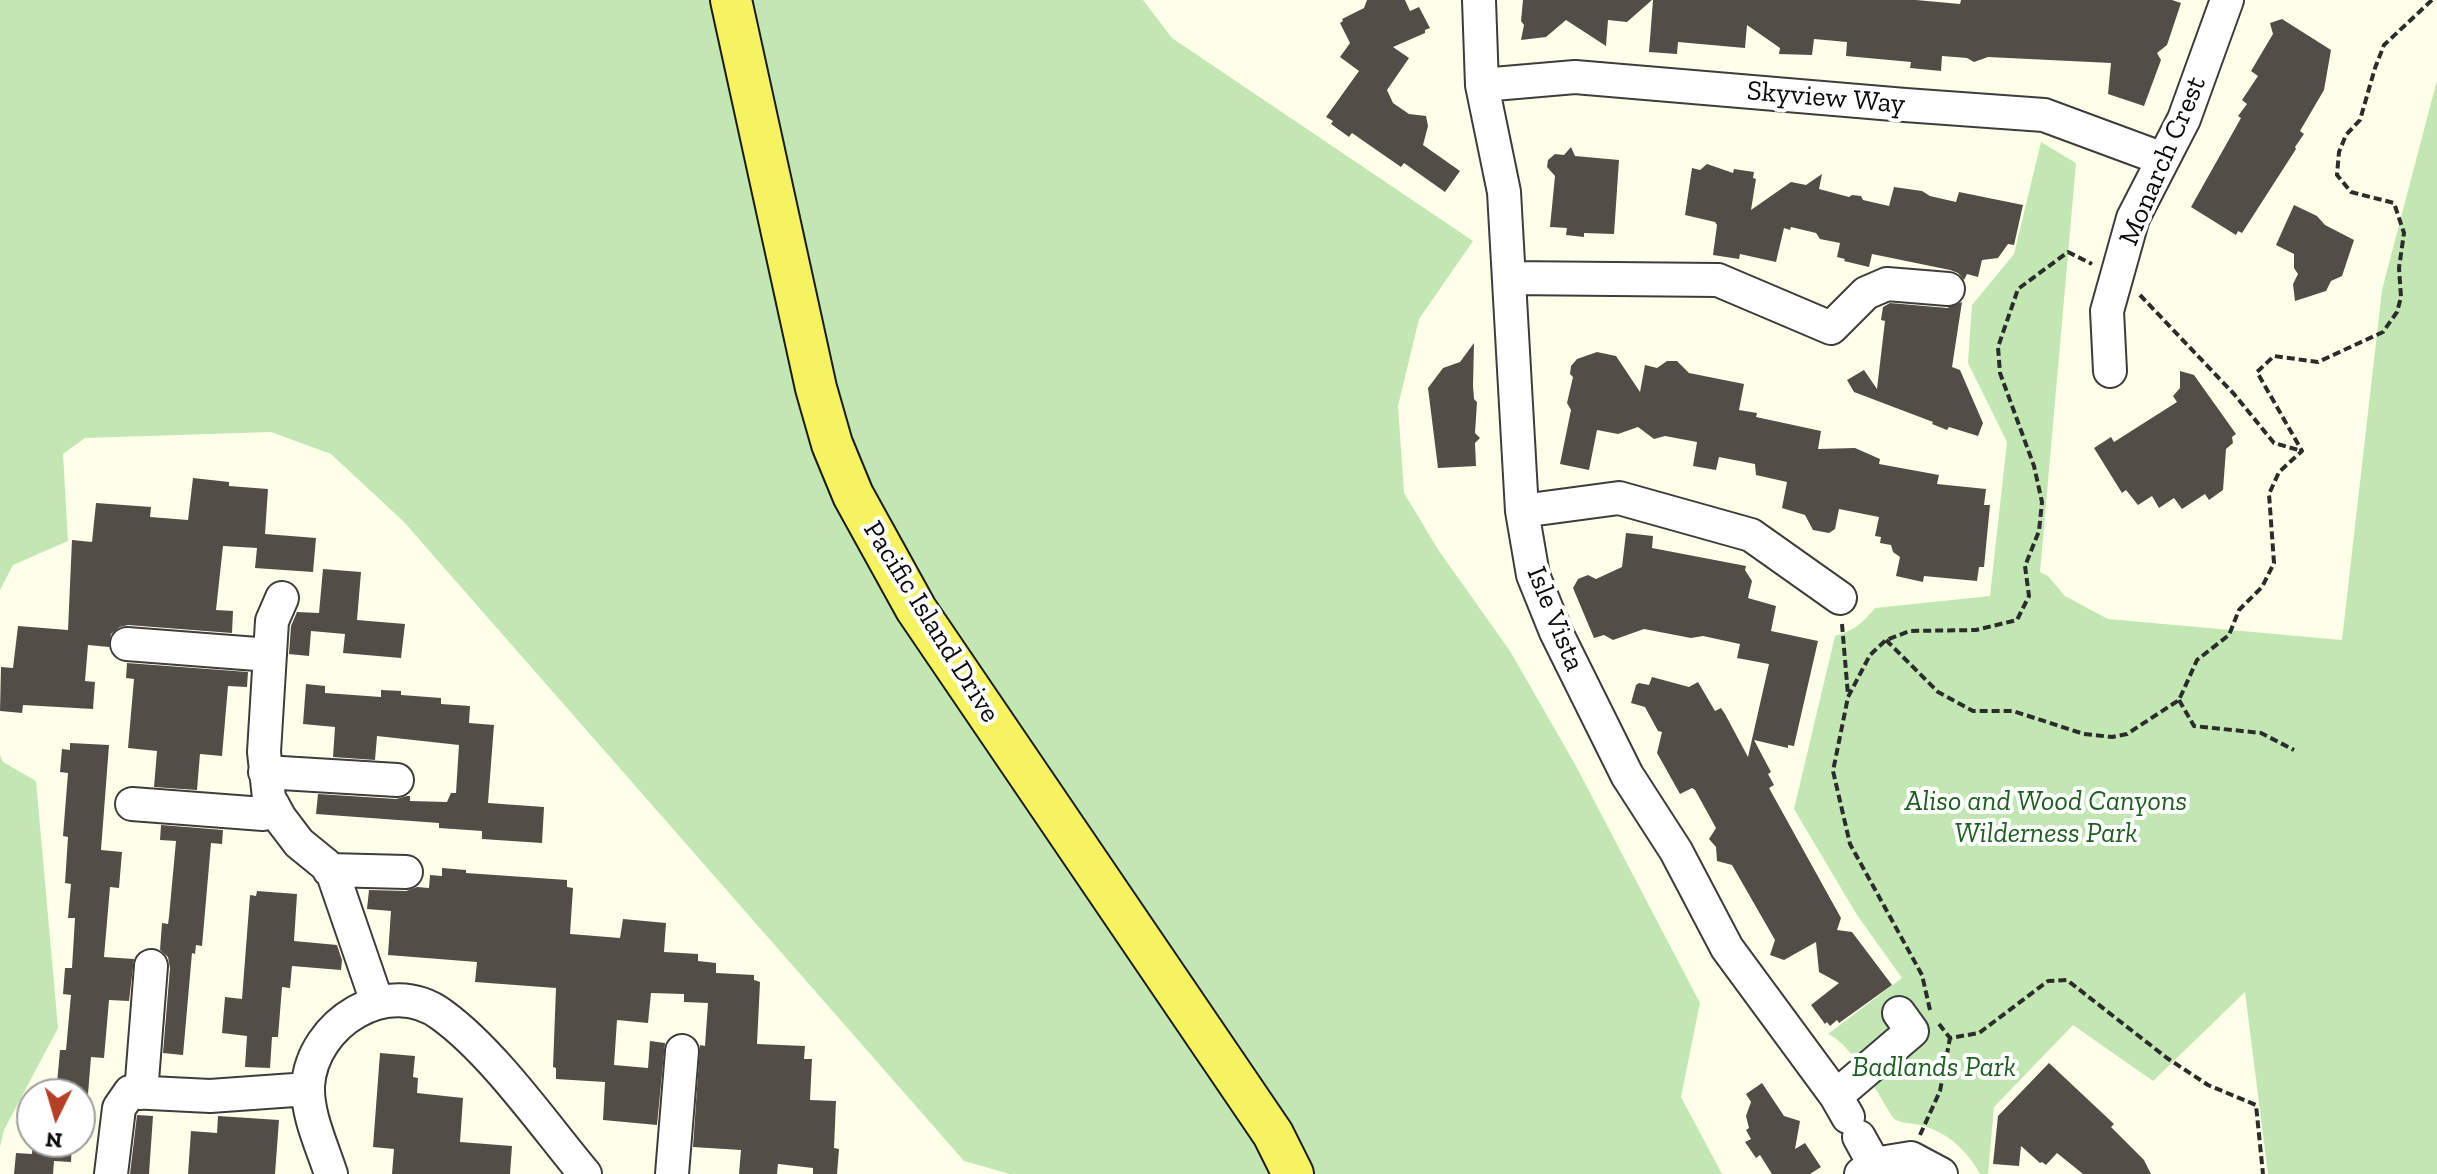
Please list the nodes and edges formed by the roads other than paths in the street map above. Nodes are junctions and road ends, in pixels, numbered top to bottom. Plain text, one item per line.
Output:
1 (731, 0) edge
2 (1479, 0) edge
3 (2227, 0) edge
4 (1482, 85) junction
5 (2163, 159) junction
6 (1509, 278) junction
7 (1948, 289) dead end
8 (2110, 371) dead end
9 (1522, 511) junction
10 (282, 598) dead end
11 (1840, 598) road end
12 (127, 644) dead end
13 (270, 655) junction
14 (265, 772) junction
15 (397, 780) dead end
16 (132, 804) dead end
17 (273, 805) junction
18 (329, 870) junction
19 (406, 872) dead end
20 (151, 966) dead end
21 (363, 1009) junction
22 (1923, 1024) road end
23 (682, 1051) dead end
24 (308, 1089) junction
25 (141, 1093) junction
26 (1856, 1138) edge
27 (111, 1174) edge
28 (331, 1174) edge
29 (585, 1174) edge
30 (672, 1174) edge
31 (1293, 1174) edge
32 (1941, 1174) edge

1 - 31 main road, Pacific Island Drive
2 - 4 street, Isle Vista
3 - 5 street, Monarch Crest
4 - 5 street, Skyview Way
4 - 6 street, Isle Vista
5 - 8 street, Monarch Crest
6 - 7 street
6 - 9 street, Isle Vista
9 - 11 street
9 - 26 street, Isle Vista
10 - 13 street
12 - 13 street
13 - 14 street
14 - 15 street
14 - 17 street
16 - 17 street
17 - 18 street
18 - 19 street
18 - 21 street
20 - 25 street
21 - 24 street
21 - 29 street
22 - 26 street
23 - 30 street
24 - 25 street
24 - 28 street
25 - 27 street
26 - 32 street

